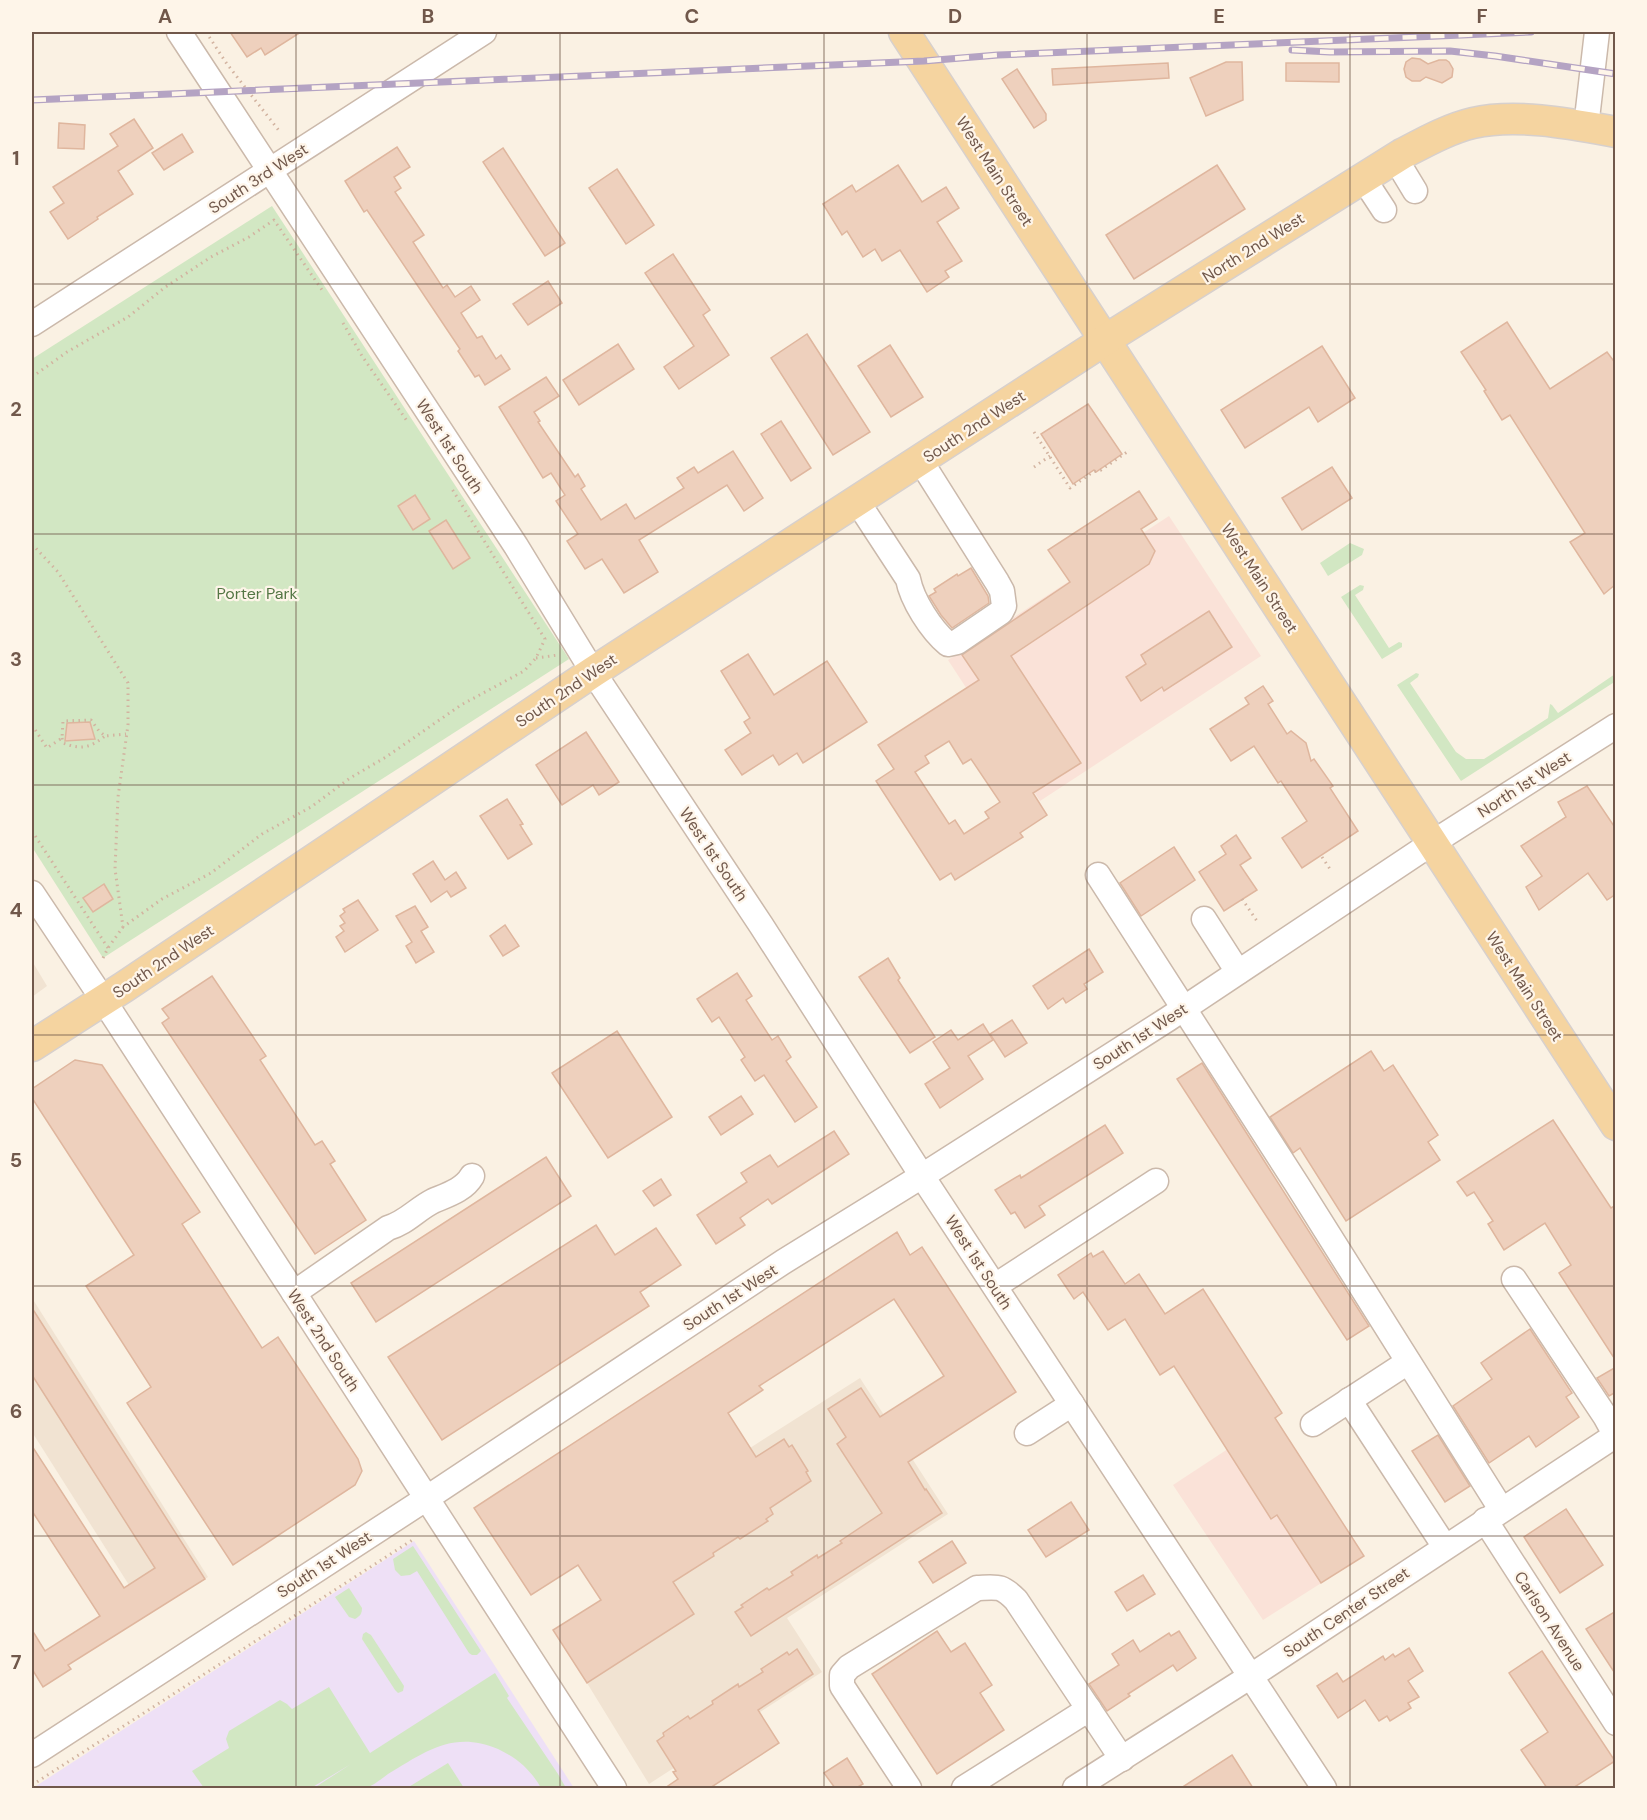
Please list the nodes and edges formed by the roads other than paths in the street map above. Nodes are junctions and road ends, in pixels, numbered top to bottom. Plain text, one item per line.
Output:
1 (179, 32) edge
2 (484, 32) edge
3 (904, 32) edge
4 (1597, 32) edge
5 (1586, 127) junction
6 (1616, 132) edge
7 (1398, 156) junction
8 (270, 170) junction
9 (1363, 178) junction
10 (1415, 190) dead end
11 (1384, 210) dead end
12 (32, 324) edge
13 (1105, 340) junction
14 (920, 460) junction
15 (857, 501) junction
16 (593, 672) junction
17 (1616, 726) edge
18 (1432, 843) junction
19 (1098, 875) dead end
20 (32, 893) edge
21 (1204, 919) dead end
22 (1238, 972) junction
23 (104, 1001) junction
24 (1184, 1008) junction
25 (32, 1046) edge
26 (1616, 1125) edge
27 (472, 1176) dead end
28 (922, 1176) junction
29 (1156, 1181) dead end
30 (1514, 1279) dead end
31 (995, 1286) junction
32 (294, 1293) junction
33 (1408, 1362) junction
34 (1349, 1400) junction
35 (1072, 1404) junction
36 (1313, 1424) dead end
37 (1027, 1433) dead end
38 (1615, 1436) edge
39 (427, 1498) junction
40 (1493, 1514) junction
41 (1444, 1547) junction
42 (1251, 1676) junction
43 (1089, 1709) junction
44 (1616, 1723) edge
45 (32, 1755) edge
46 (1122, 1759) junction
47 (614, 1788) edge
48 (909, 1788) edge
49 (964, 1788) edge
50 (1075, 1788) edge
51 (1324, 1788) edge

1 - 8 street, West 1st South
2 - 8 street, South 3rd West
3 - 13 main road, West Main Street
4 - 5 street
5 - 6 main road, North 2nd West
5 - 7 main road, North 2nd West
7 - 9 main road, North 2nd West
7 - 10 street
8 - 12 street, South 3rd West
8 - 16 street, West 1st South
9 - 11 street
9 - 13 main road, North 2nd West
13 - 14 main road, South 2nd West
13 - 18 main road, West Main Street
14 - 15 main road, South 2nd West
14 - 15 street
15 - 16 main road, South 2nd West
16 - 23 main road, South 2nd West
16 - 28 street, West 1st South
17 - 18 street, North 1st West
18 - 22 street, South 1st West
18 - 26 main road, West Main Street
19 - 24 street, Carlson Avenue
20 - 23 street, West 2nd South
21 - 22 street
22 - 24 street, South 1st West
23 - 25 main road, South 2nd West
23 - 32 street, West 2nd South
24 - 28 street, South 1st West
24 - 33 street, Carlson Avenue
27 - 32 street
28 - 31 street, West 1st South
28 - 39 street, South 1st West
29 - 31 street
30 - 38 street
31 - 35 street, West 1st South
32 - 39 street, West 2nd South
33 - 34 street
33 - 40 street, Carlson Avenue
34 - 36 street
34 - 41 street
35 - 37 street
35 - 42 street, West 1st South
38 - 40 street, South Center Street
39 - 45 street, South 1st West
39 - 47 street, West 2nd South
40 - 41 street, South Center Street
40 - 44 street, Carlson Avenue
41 - 42 street, South Center Street
42 - 46 street, South Center Street
42 - 51 street, West 1st South
43 - 46 street
43 - 48 street
43 - 49 street
46 - 50 street, South Center Street

